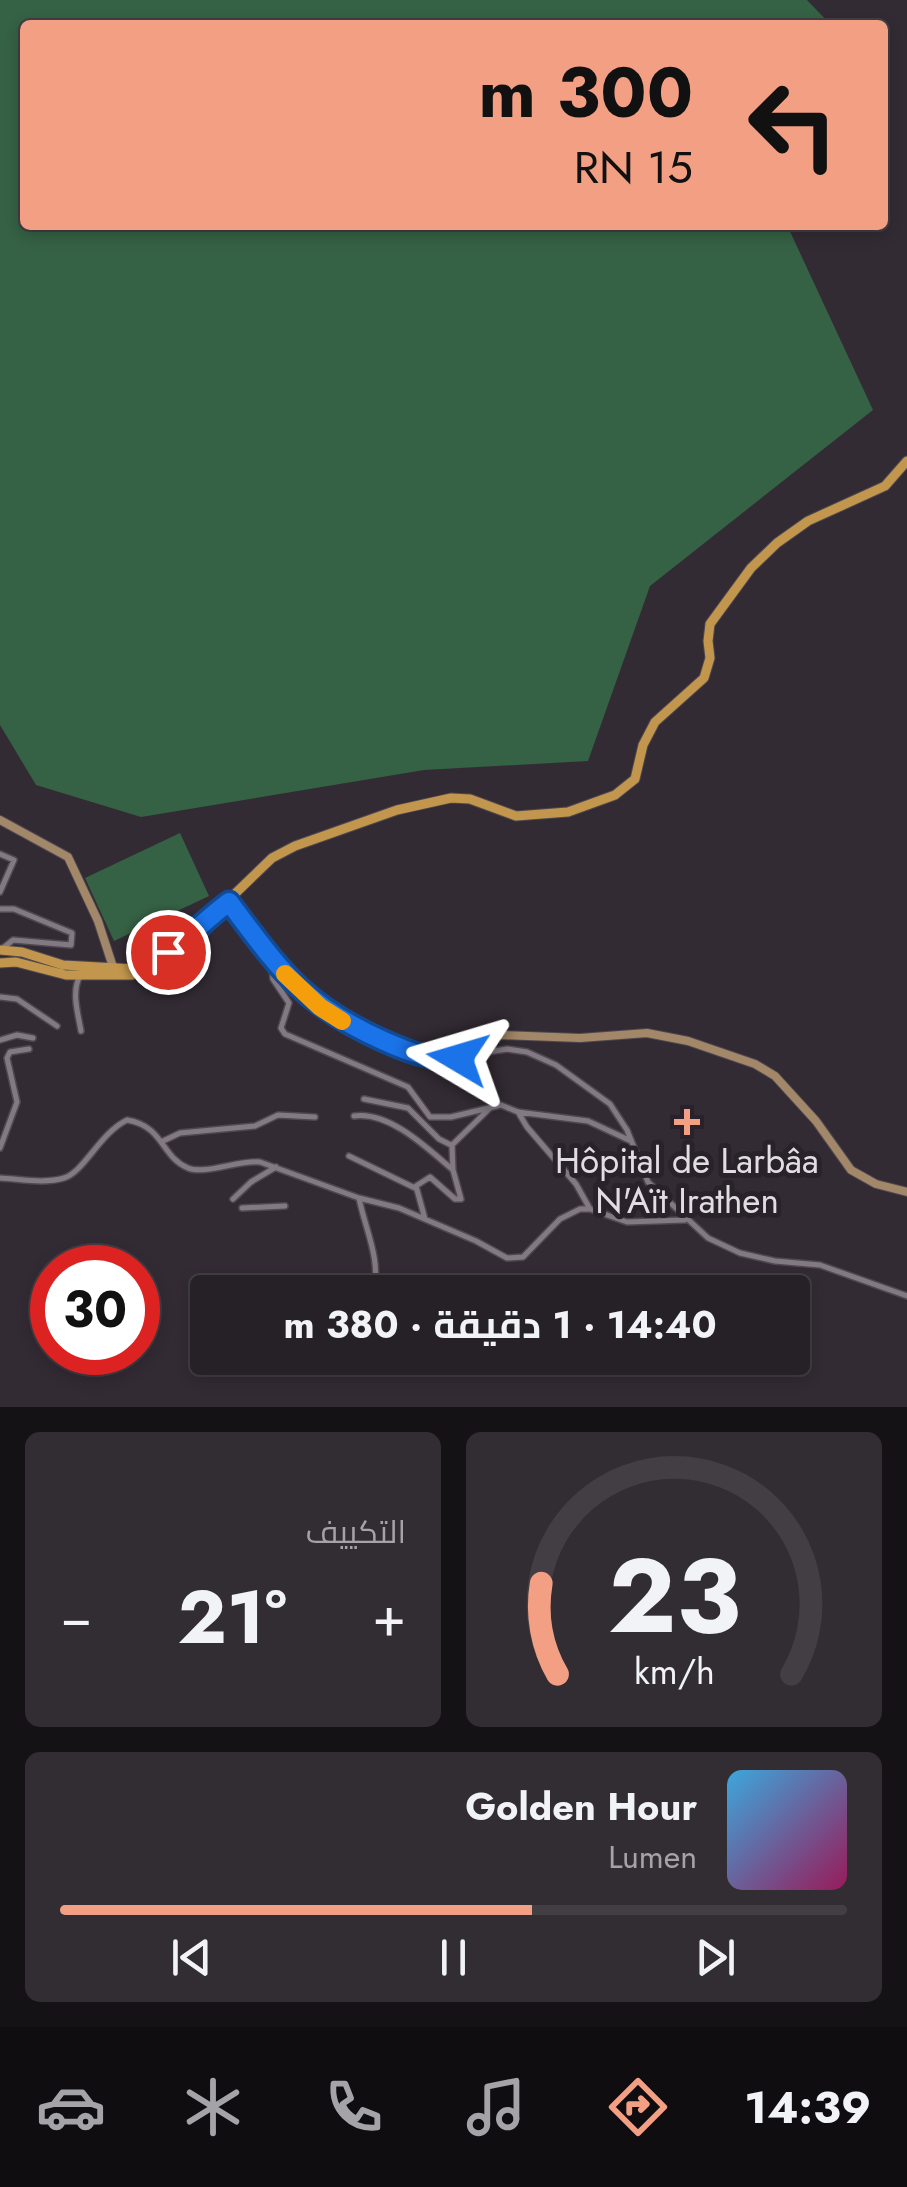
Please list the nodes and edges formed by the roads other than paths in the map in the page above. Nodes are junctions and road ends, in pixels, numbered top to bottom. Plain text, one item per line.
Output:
1 (907, 461) edge
2 (0, 820) edge
3 (0, 854) edge
4 (0, 892) edge
5 (226, 904) junction
6 (0, 905) edge
7 (0, 950) edge
8 (272, 958) junction
9 (0, 963) edge
10 (116, 973) junction
11 (80, 976) junction
12 (0, 997) edge
13 (57, 1026) dead end
14 (81, 1030) dead end
15 (33, 1038) dead end
16 (0, 1040) edge
17 (29, 1049) dead end
18 (424, 1056) junction
19 (364, 1099) dead end
20 (492, 1106) junction
21 (518, 1112) junction
22 (315, 1116) dead end
23 (354, 1116) dead end
24 (631, 1141) junction
25 (163, 1142) junction
26 (452, 1145) junction
27 (0, 1148) edge
28 (349, 1156) dead end
29 (276, 1167) junction
30 (453, 1170) junction
31 (0, 1178) edge
32 (415, 1188) junction
33 (907, 1192) edge
34 (359, 1198) junction
35 (233, 1199) dead end
36 (285, 1206) dead end
37 (242, 1208) dead end
38 (590, 1209) junction
39 (425, 1220) junction
40 (685, 1220) junction
41 (378, 1275) edge
42 (907, 1296) edge

1 - 5 main road
2 - 10 main road
3 - 4 street
5 - 8 main road
5 - 10 main road
6 - 7 street
7 - 10 main road
8 - 18 main road
8 - 20 street
9 - 11 main road
10 - 11 main road
11 - 14 street
12 - 13 street
15 - 16 street
17 - 27 street
18 - 24 street
18 - 33 main road
19 - 26 street
20 - 21 street
20 - 26 street
21 - 24 street
21 - 38 street
22 - 25 street
23 - 30 street
24 - 40 street
25 - 29 street
25 - 31 street
26 - 30 street
28 - 32 street
29 - 34 street
29 - 35 street
30 - 32 street
32 - 39 street
34 - 39 street
34 - 41 street
36 - 37 street
38 - 39 street
38 - 40 street
40 - 42 street

